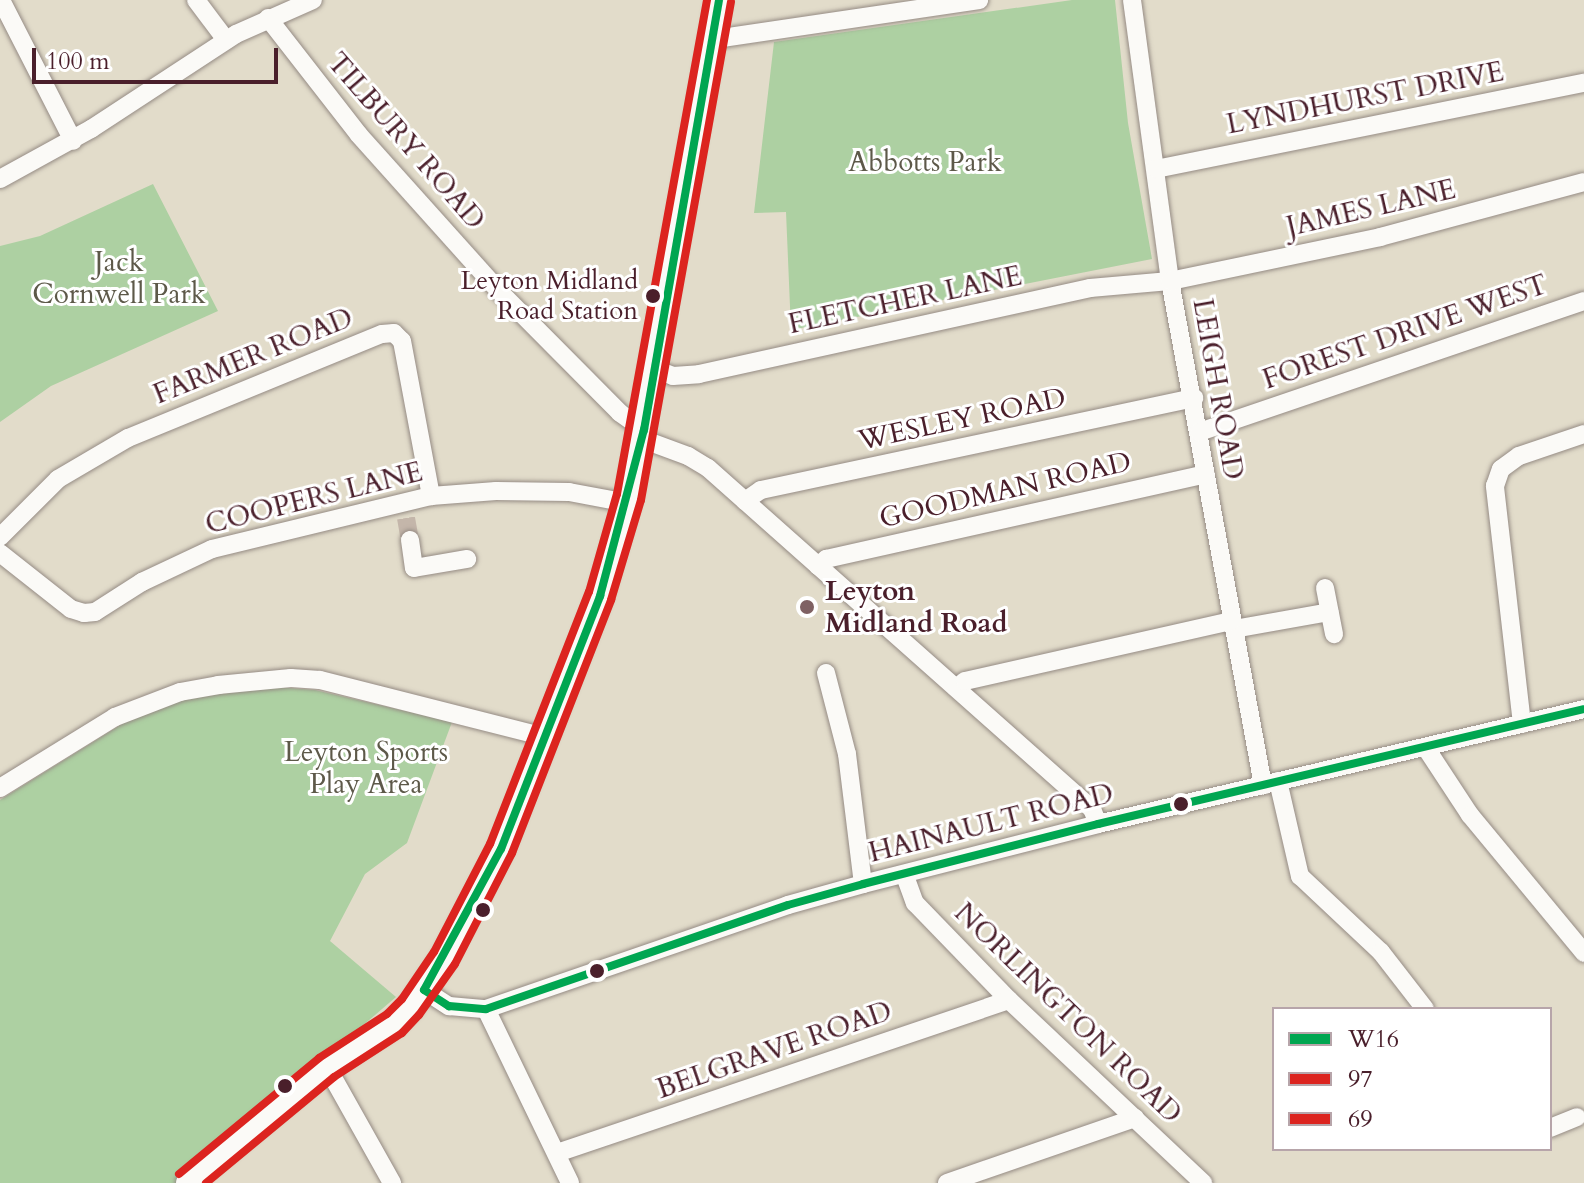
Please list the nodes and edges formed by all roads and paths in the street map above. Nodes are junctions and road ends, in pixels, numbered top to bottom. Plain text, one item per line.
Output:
1 (1, 0) edge
2 (196, 0) edge
3 (313, 0) edge
4 (719, 0) edge
5 (979, 0) edge
6 (1132, 0) edge
7 (268, 18) junction
8 (711, 35) junction
9 (226, 40) junction
10 (1584, 83) edge
11 (73, 141) junction
12 (1156, 169) junction
13 (0, 179) edge
14 (1584, 182) edge
15 (1170, 281) junction
16 (1584, 301) edge
17 (655, 369) junction
18 (1194, 398) junction
19 (1199, 432) junction
20 (643, 434) junction
21 (1584, 434) edge
22 (1206, 474) junction
23 (431, 496) junction
24 (745, 501) junction
25 (627, 503) junction
26 (0, 537) edge
27 (410, 540) tunnel mouth
28 (0, 553) edge
29 (467, 559) dead end
30 (818, 566) junction
31 (1325, 588) dead end
32 (1329, 612) junction
33 (1233, 625) junction
34 (1334, 634) dead end
35 (826, 673) dead end
36 (956, 688) junction
37 (1584, 709) edge
38 (1522, 724) junction
39 (546, 737) junction
40 (1426, 748) junction
41 (1270, 783) junction
42 (0, 788) edge
43 (1098, 824) junction
44 (905, 876) junction
45 (863, 884) junction
46 (1584, 953) edge
47 (424, 990) junction
48 (1009, 1000) junction
49 (1423, 1007) edge
50 (486, 1009) junction
51 (327, 1067) junction
52 (1577, 1117) dead end
53 (1135, 1118) junction
54 (1552, 1127) edge
55 (557, 1153) junction
56 (187, 1183) edge
57 (392, 1183) edge
58 (570, 1183) edge
59 (947, 1183) edge
60 (1203, 1183) edge

1 - 11 street
2 - 9 street
3 - 7 street
4 - 8 main road
5 - 8 street
6 - 12 street, LEIGH ROAD
7 - 9 street
7 - 20 street, TILBURY ROAD
8 - 17 main road
9 - 11 street
10 - 12 street, LYNDHURST DRIVE
11 - 13 street
12 - 15 street, LEIGH ROAD
14 - 15 street, JAMES LANE
15 - 17 street, FLETCHER LANE
15 - 18 street, LEIGH ROAD
16 - 19 street, FOREST DRIVE WEST
17 - 20 main road
18 - 19 street, LEIGH ROAD
18 - 24 street, WESLEY ROAD
19 - 22 street, LEIGH ROAD
20 - 24 street, TILBURY ROAD
20 - 25 main road
21 - 38 street
22 - 30 street, GOODMAN ROAD
22 - 33 street, LEIGH ROAD
23 - 25 street, COOPERS LANE
23 - 26 street, FARMER ROAD
23 - 28 street, COOPERS LANE
24 - 30 street, TILBURY ROAD
25 - 39 main road
27 - 29 street
30 - 36 street, TILBURY ROAD
31 - 32 street
32 - 33 street
32 - 34 street
33 - 36 street
33 - 41 street, LEIGH ROAD
35 - 45 street
36 - 43 street, TILBURY ROAD
37 - 38 street, HAINAULT ROAD
38 - 40 street, HAINAULT ROAD
39 - 42 street
39 - 47 main road
40 - 41 street, HAINAULT ROAD
40 - 46 street
41 - 43 street, HAINAULT ROAD
41 - 49 street, LEIGH ROAD
43 - 44 street, HAINAULT ROAD
44 - 45 street, HAINAULT ROAD
44 - 48 street, NORLINGTON ROAD
45 - 50 street, HAINAULT ROAD
47 - 50 street, HAINAULT ROAD
47 - 51 main road
48 - 53 street, NORLINGTON ROAD
48 - 55 street, BELGRAVE ROAD
50 - 55 street
51 - 56 main road
51 - 57 street
52 - 54 street
53 - 59 street
53 - 60 street, NORLINGTON ROAD
55 - 58 street

